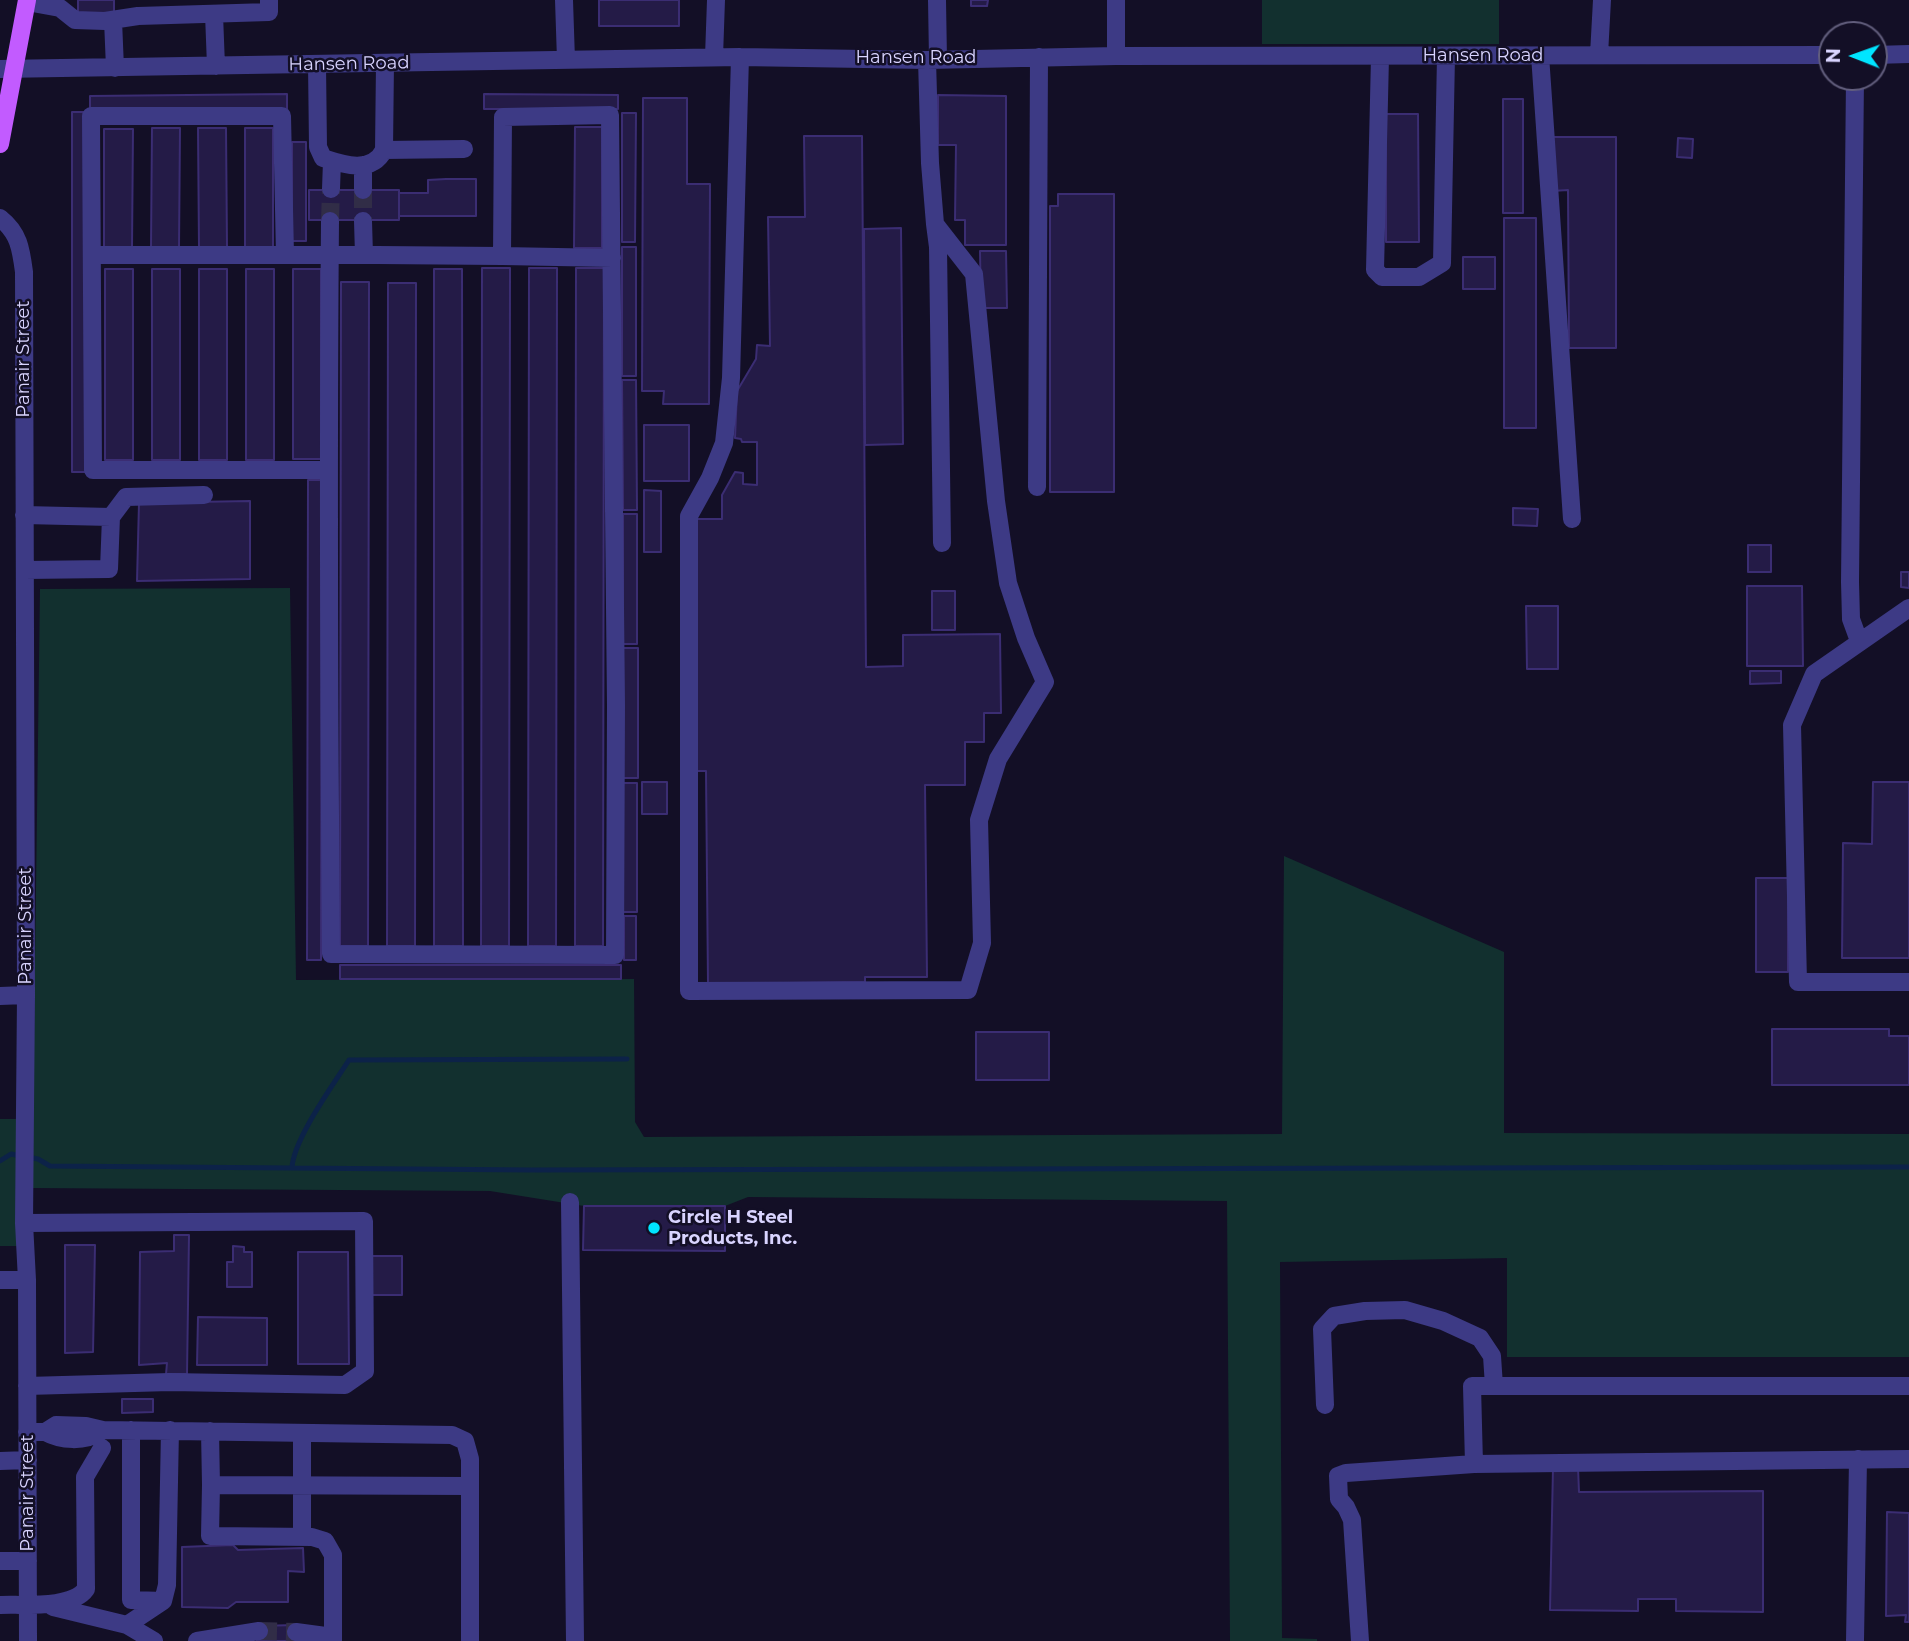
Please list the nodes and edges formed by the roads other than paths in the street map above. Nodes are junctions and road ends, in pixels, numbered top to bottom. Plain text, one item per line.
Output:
1 (269, 0) edge
2 (565, 0) edge
3 (716, 0) edge
4 (937, 0) edge
5 (1116, 0) edge
6 (1602, 0) edge
7 (27, 1) edge
8 (61, 4) edge
9 (138, 8) edge
10 (214, 14) junction
11 (113, 20) junction
12 (1909, 54) edge
13 (1540, 55) junction
14 (1599, 55) junction
15 (1818, 55) edge
16 (1888, 55) edge
17 (1116, 56) junction
18 (1446, 56) junction
19 (715, 57) junction
20 (740, 57) junction
21 (1039, 57) junction
22 (1380, 57) junction
23 (566, 60) junction
24 (932, 60) junction
25 (386, 63) junction
26 (317, 64) junction
27 (216, 66) junction
28 (115, 68) junction
29 (8, 69) edge
30 (1855, 91) edge
31 (0, 144) edge
32 (464, 149) dead end
33 (384, 150) junction
34 (332, 161) junction
35 (363, 165) junction
36 (331, 189) tunnel mouth
37 (363, 190) tunnel mouth
38 (0, 218) edge
39 (330, 221) tunnel mouth
40 (363, 221) tunnel mouth
41 (934, 224) junction
42 (92, 255) junction
43 (285, 255) junction
44 (330, 255) junction
45 (364, 255) junction
46 (502, 256) junction
47 (612, 258) junction
48 (329, 470) junction
49 (1037, 487) dead end
50 (204, 495) dead end
51 (24, 515) junction
52 (111, 517) junction
53 (1572, 519) dead end
54 (942, 543) dead end
55 (25, 570) junction
56 (1909, 608) edge
57 (1859, 641) junction
58 (1909, 982) edge
59 (26, 995) junction
60 (0, 996) edge
61 (570, 1202) dead end
62 (24, 1218) junction
63 (0, 1280) edge
64 (27, 1280) junction
65 (27, 1386) junction
66 (1494, 1386) junction
67 (1909, 1386) edge
68 (1325, 1405) dead end
69 (131, 1430) junction
70 (170, 1430) junction
71 (210, 1431) junction
72 (36, 1432) junction
73 (302, 1433) junction
74 (105, 1437) junction
75 (1858, 1459) junction
76 (1909, 1459) edge
77 (28, 1460) junction
78 (0, 1461) edge
79 (1474, 1464) junction
80 (211, 1485) junction
81 (302, 1485) junction
82 (469, 1486) junction
83 (302, 1537) junction
84 (0, 1560) edge
85 (28, 1561) junction
86 (163, 1601) junction
87 (34, 1604) junction
88 (0, 1605) edge
89 (127, 1625) junction
90 (259, 1631) tunnel mouth
91 (296, 1632) tunnel mouth
92 (325, 1639) edge
93 (28, 1641) edge
94 (154, 1641) edge
95 (197, 1641) edge
96 (470, 1641) edge
97 (575, 1641) edge
98 (1360, 1641) edge
99 (1855, 1641) edge

1 - 10 street
2 - 23 street
3 - 19 street
4 - 24 street
5 - 17 street
6 - 14 street
7 - 8 street
7 - 29 main road
8 - 11 street
9 - 10 street
9 - 11 street
10 - 27 street
11 - 28 street
12 - 16 street
13 - 14 street, Hansen Road
13 - 18 street, Hansen Road
13 - 53 street
14 - 15 street, Hansen Road
17 - 21 street, Hansen Road
17 - 22 street, Hansen Road
18 - 22 street, Hansen Road
18 - 22 street
19 - 20 street, Hansen Road
19 - 23 street, Hansen Road
20 - 24 street, Hansen Road
20 - 41 street
21 - 24 street, Hansen Road
21 - 49 street
23 - 25 street, Hansen Road
24 - 41 street
25 - 26 street, Hansen Road
25 - 33 street
26 - 27 street, Hansen Road
26 - 34 street
27 - 28 street, Hansen Road
28 - 29 street, Hansen Road
29 - 31 main road
30 - 57 street
32 - 33 street
33 - 35 street
34 - 35 street
34 - 36 street
35 - 37 street
38 - 51 street, Panair Street
39 - 44 street
40 - 45 street
41 - 54 street
42 - 43 street
42 - 43 street
42 - 48 street
43 - 44 street
44 - 45 street
44 - 48 street
45 - 46 street
46 - 47 street
46 - 47 street
47 - 48 street
50 - 52 street
51 - 52 street
51 - 55 street, Panair Street
52 - 55 street
55 - 59 street, Panair Street
56 - 57 street
57 - 58 street
59 - 60 street
59 - 62 street, Panair Street
61 - 97 street
62 - 64 street, Panair Street
62 - 65 street
63 - 64 street
64 - 65 street, Panair Street
65 - 72 street, Panair Street
66 - 67 street
66 - 68 street
66 - 79 street
69 - 70 street
69 - 74 street
69 - 86 street
70 - 71 street
70 - 86 street
71 - 73 street
71 - 80 street
72 - 74 street
72 - 77 street, Panair Street
73 - 81 street
73 - 82 street
74 - 87 street
75 - 76 street
75 - 79 street
75 - 99 street
77 - 78 street
77 - 85 street, Panair Street
79 - 98 street
80 - 81 street
80 - 83 street
81 - 82 street
81 - 83 street
82 - 96 street
83 - 92 street
84 - 85 street
85 - 87 street, Panair Street
86 - 89 street
87 - 88 street
87 - 89 street
87 - 93 street, Panair Street
89 - 94 street
90 - 95 street
91 - 92 street

